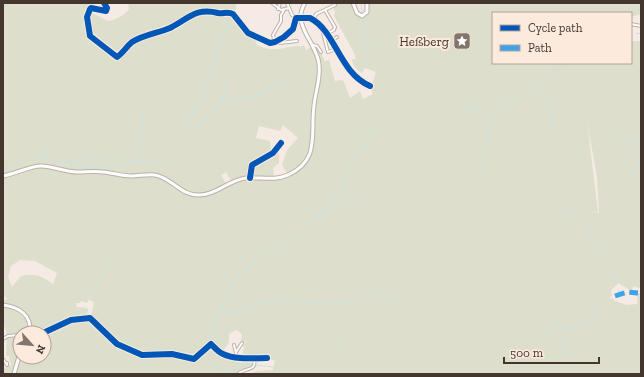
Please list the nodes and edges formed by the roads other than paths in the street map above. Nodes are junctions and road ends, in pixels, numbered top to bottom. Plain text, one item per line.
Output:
1 (272, 3) edge
2 (280, 3) edge
3 (287, 3) edge
4 (353, 3) edge
5 (367, 3) edge
6 (303, 4) edge
7 (335, 6) dead end
8 (288, 8) junction
9 (278, 9) junction
10 (284, 10) junction
11 (324, 10) junction
12 (296, 18) junction
13 (300, 19) junction
14 (313, 20) junction
15 (322, 28) junction
16 (326, 34) junction
17 (337, 38) dead end
18 (260, 39) dead end
19 (278, 41) junction
20 (297, 41) dead end
21 (331, 41) junction
22 (275, 42) junction
23 (313, 44) junction
24 (336, 49) junction
25 (322, 52) dead end
26 (370, 86) dead end
27 (282, 144) dead end
28 (3, 176) edge
29 (250, 178) junction
30 (3, 305) edge
31 (30, 325) edge
32 (52, 329) edge
33 (242, 343) dead end
34 (234, 345) dead end
35 (236, 352) junction
36 (237, 357) junction
37 (267, 358) dead end
38 (3, 359) edge
39 (254, 359) junction
40 (7, 363) dead end
41 (238, 374) edge

1 - 9 street
2 - 9 street
3 - 8 street
4 - 5 main road
6 - 13 main road
7 - 11 street
8 - 10 street
8 - 12 street
9 - 10 street
10 - 22 street
11 - 14 street
11 - 16 street
12 - 13 street
12 - 19 street
13 - 14 street
13 - 23 main road
14 - 15 street
15 - 16 street
15 - 24 street
16 - 21 street
17 - 21 street
18 - 22 street
19 - 20 street
19 - 22 street
21 - 24 street
23 - 25 street
23 - 29 main road
24 - 26 street
27 - 29 street
28 - 29 main road
30 - 31 main road
32 - 36 street
33 - 35 street
34 - 35 street
35 - 36 street
36 - 39 street
37 - 39 street
38 - 40 street
39 - 41 street

